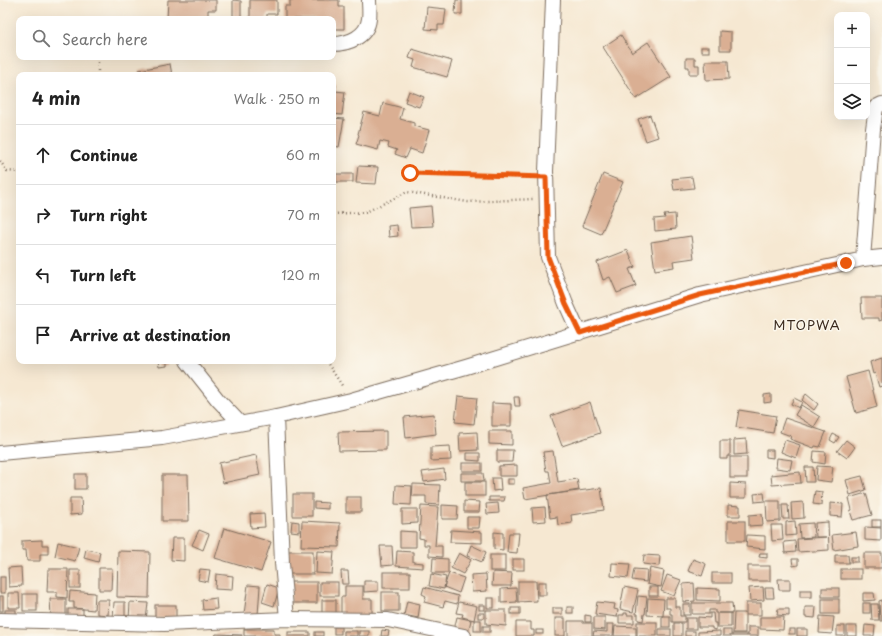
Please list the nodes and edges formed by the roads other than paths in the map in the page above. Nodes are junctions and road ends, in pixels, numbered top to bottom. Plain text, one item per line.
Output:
1 (369, 0) edge
2 (554, 0) edge
3 (336, 44) edge
4 (882, 104) edge
5 (882, 257) edge
6 (863, 259) junction
7 (580, 333) junction
8 (189, 364) edge
9 (276, 417) junction
10 (240, 423) junction
11 (0, 453) edge
12 (287, 619) junction
13 (0, 620) edge
14 (464, 636) edge

1 - 3 street
2 - 7 street
4 - 6 street
5 - 6 street
6 - 7 street
7 - 9 street
8 - 10 street
9 - 10 street
9 - 12 street
10 - 11 street
12 - 13 street
12 - 14 street

